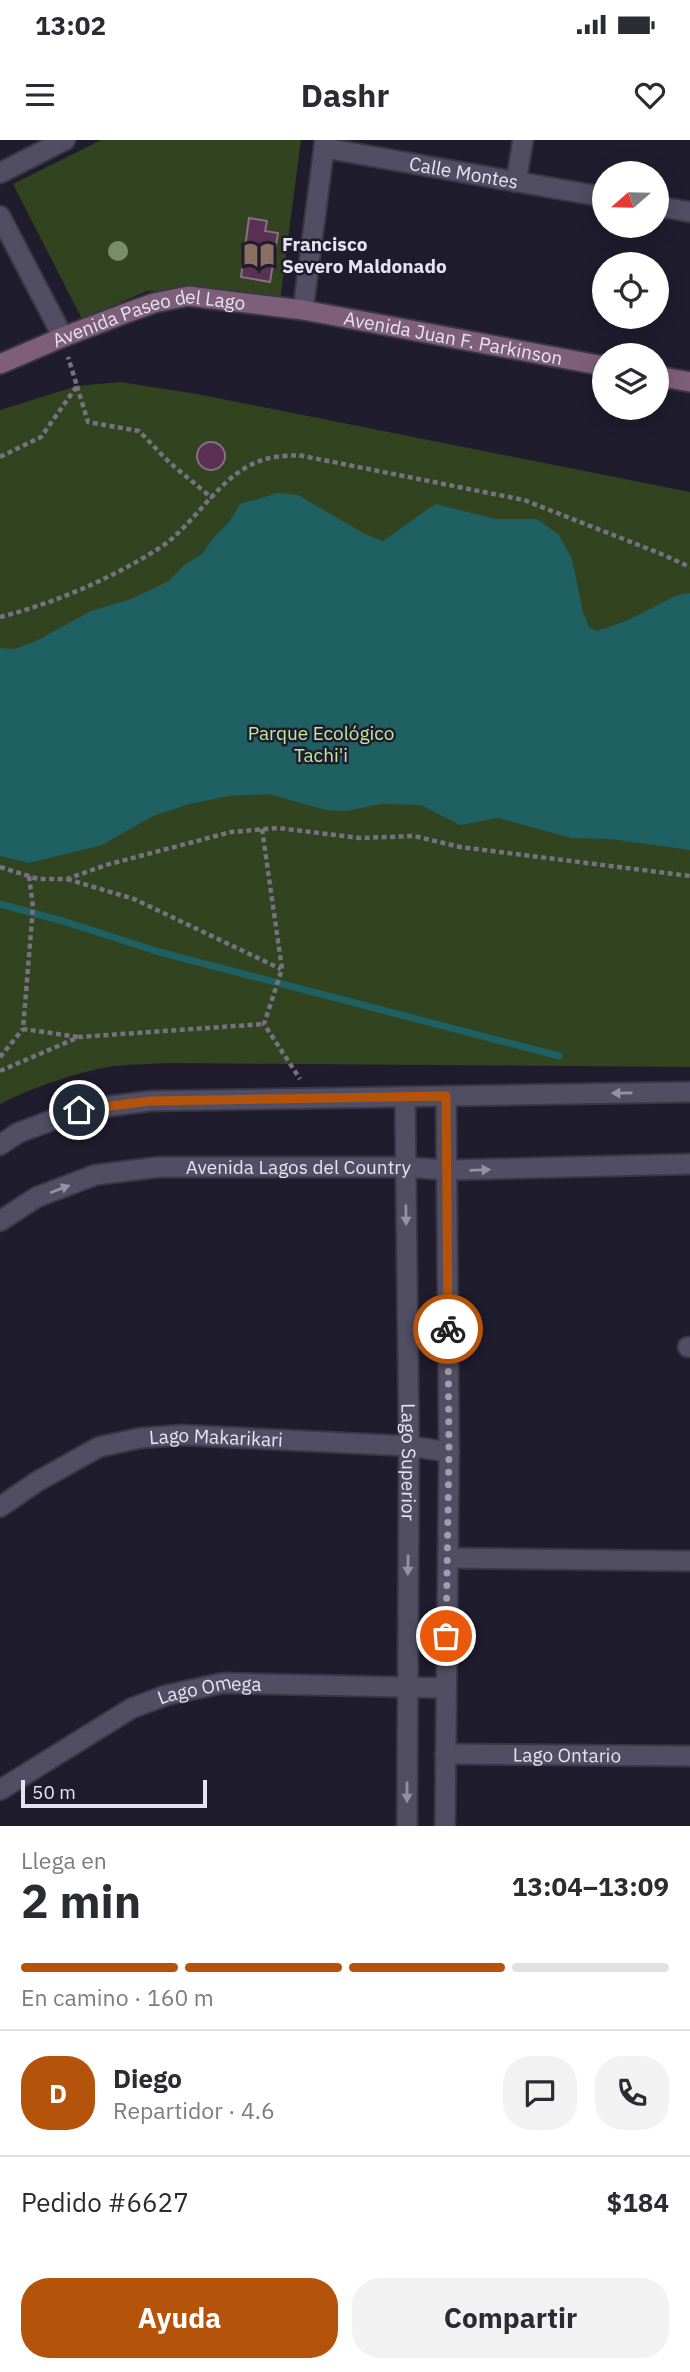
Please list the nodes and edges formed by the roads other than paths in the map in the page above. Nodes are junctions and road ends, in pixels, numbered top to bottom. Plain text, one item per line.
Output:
1 (65, 140) edge
2 (523, 140) edge
3 (325, 144) edge
4 (0, 173) edge
5 (516, 182) junction
6 (592, 195) edge
7 (669, 208) edge
8 (690, 212) edge
9 (0, 216) edge
10 (303, 310) junction
11 (62, 337) junction
12 (592, 364) edge
13 (0, 365) edge
14 (669, 378) edge
15 (690, 382) edge
16 (690, 1092) edge
17 (446, 1096) junction
18 (405, 1098) junction
19 (0, 1145) edge
20 (690, 1164) edge
21 (405, 1167) junction
22 (446, 1171) junction
23 (0, 1221) edge
24 (409, 1446) junction
25 (449, 1452) junction
26 (0, 1507) edge
27 (448, 1558) junction
28 (690, 1562) edge
29 (445, 1688) junction
30 (407, 1689) junction
31 (445, 1754) junction
32 (690, 1756) edge
33 (0, 1790) edge
34 (407, 1826) edge
35 (445, 1826) edge

1 - 4 street
2 - 5 street
3 - 5 street, Calle Montes
3 - 10 street
5 - 6 street, Calle Montes
7 - 8 street
9 - 11 street
10 - 11 main road, Avenida Paseo del Lago
10 - 12 main road, Avenida Juan F. Parkinson
11 - 13 main road, Avenida Paseo del Lago
14 - 15 main road
16 -> 17 street
17 - 18 street
17 - 22 street
18 - 19 street
18 - 21 street, Lago Superior
22 -> 20 street, Avenida Lagos del Country
21 - 22 street, Avenida Lagos del Country
23 -> 21 street, Avenida Lagos del Country
21 -> 24 street, Lago Superior
22 - 25 street
24 - 25 street, Lago Makarikari
24 - 26 street, Lago Makarikari
24 -> 30 street, Lago Superior
25 - 27 street
27 - 28 street
27 - 29 street
29 - 30 street, Lago Omega
29 - 31 street
30 - 33 street, Lago Omega
30 -> 34 street, Lago Superior
31 - 32 street, Lago Ontario
31 - 35 street

